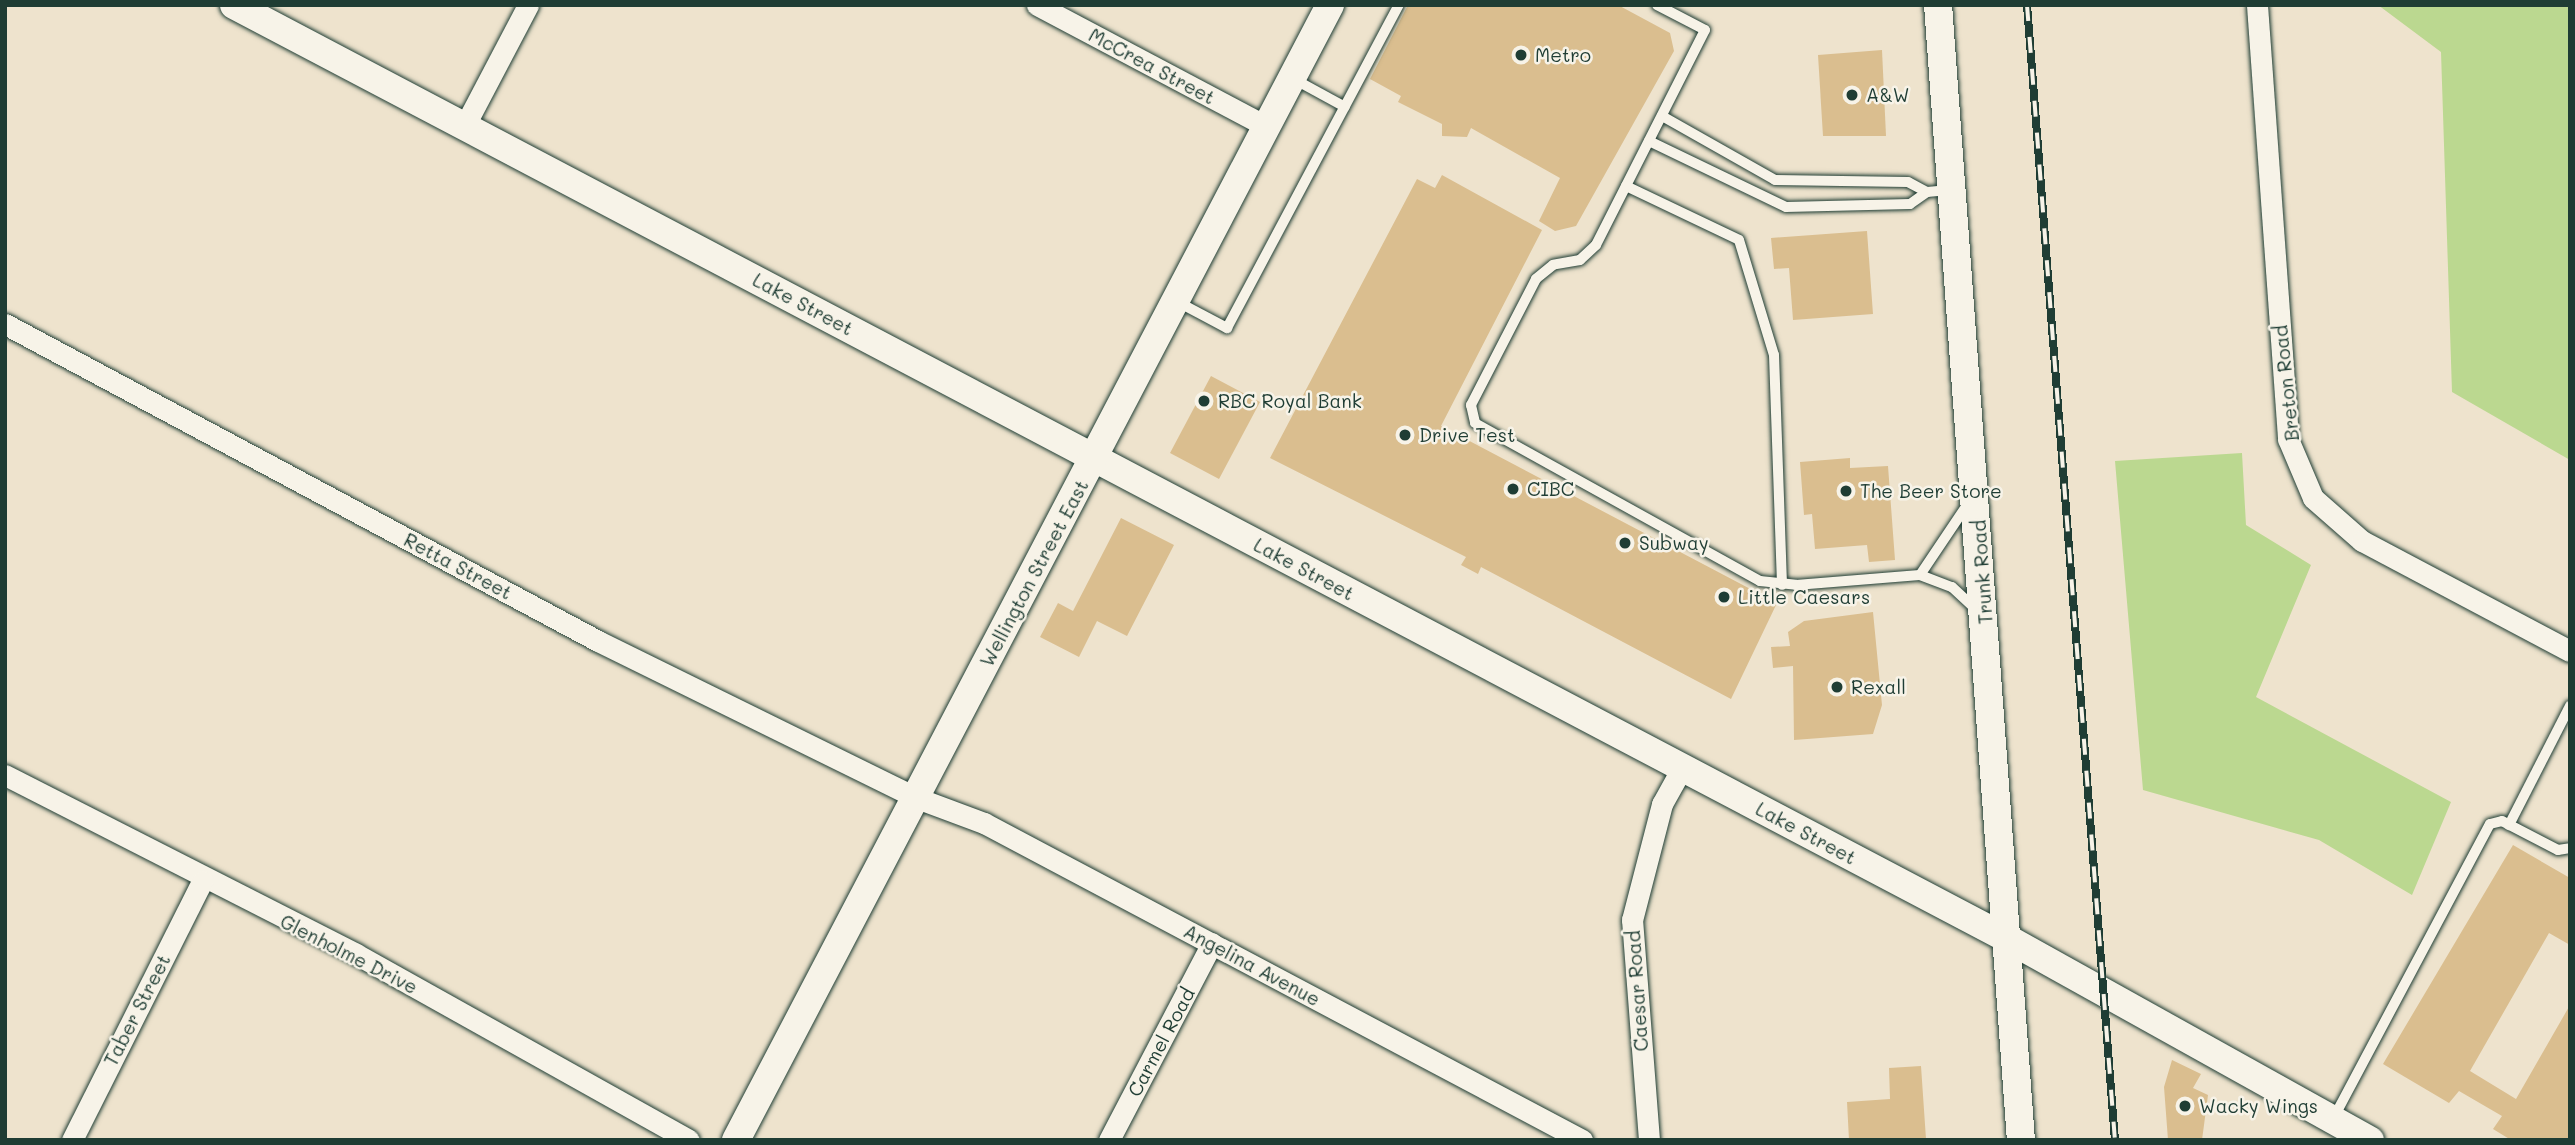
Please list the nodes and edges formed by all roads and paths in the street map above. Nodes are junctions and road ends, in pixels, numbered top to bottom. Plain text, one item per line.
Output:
1 (234, 5) edge
2 (528, 5) edge
3 (1037, 5) edge
4 (1330, 5) edge
5 (1399, 5) edge
6 (1657, 5) edge
7 (1938, 5) edge
8 (2257, 5) edge
9 (1292, 78) junction
10 (1345, 107) junction
11 (1662, 116) junction
12 (465, 125) junction
13 (1267, 127) junction
14 (1649, 141) junction
15 (1626, 186) junction
16 (1940, 191) junction
17 (1176, 301) junction
18 (5, 324) edge
19 (1094, 458) junction
20 (1975, 490) junction
21 (1920, 575) junction
22 (1782, 585) junction
23 (1985, 618) junction
24 (2570, 651) edge
25 (2570, 706) edge
26 (1682, 768) junction
27 (5, 775) edge
28 (916, 799) junction
29 (2509, 825) junction
30 (2570, 848) edge
31 (202, 881) junction
32 (2010, 940) junction
33 (1212, 943) junction
34 (2333, 1119) junction
35 (72, 1140) edge
36 (689, 1140) edge
37 (736, 1140) edge
38 (1109, 1140) edge
39 (1582, 1140) edge
40 (1649, 1140) edge
41 (2021, 1140) edge
42 (2370, 1140) edge

1 - 12 main road, Lake Street
2 - 12 street
3 - 13 street, McCrea Street
4 - 9 main road, Wellington Street East
5 - 10 lane
6 - 11 lane
7 - 16 main road, Trunk Road
8 - 24 street, Breton Road
9 - 10 lane
9 - 13 main road, Wellington Street East
10 - 17 lane
11 - 14 lane
11 - 16 lane
12 - 19 main road, Lake Street
13 - 17 main road, Wellington Street East
14 - 15 lane
14 - 16 lane
15 - 22 lane
15 - 22 lane
16 - 20 main road, Trunk Road
17 - 19 main road, Wellington Street East
18 - 28 street, Retta Street
19 - 26 main road, Lake Street
19 - 28 main road, Wellington Street East
20 - 21 lane
20 - 23 main road, Trunk Road
21 - 22 lane
21 - 23 lane
23 - 32 main road, Trunk Road
25 - 29 lane
26 - 32 main road, Lake Street
26 - 40 street, Caesar Road
27 - 31 street, Glenholme Drive
28 - 33 street, Angelina Avenue
28 - 37 main road, Wellington Street East
29 - 30 lane
29 - 34 lane
31 - 35 street, Taber Street
31 - 36 street, Glenholme Drive
32 - 34 main road, Lake Street
32 - 41 main road, Trunk Road
33 - 38 street, Carmel Road
33 - 39 street, Angelina Avenue
34 - 42 main road, Lake Street

